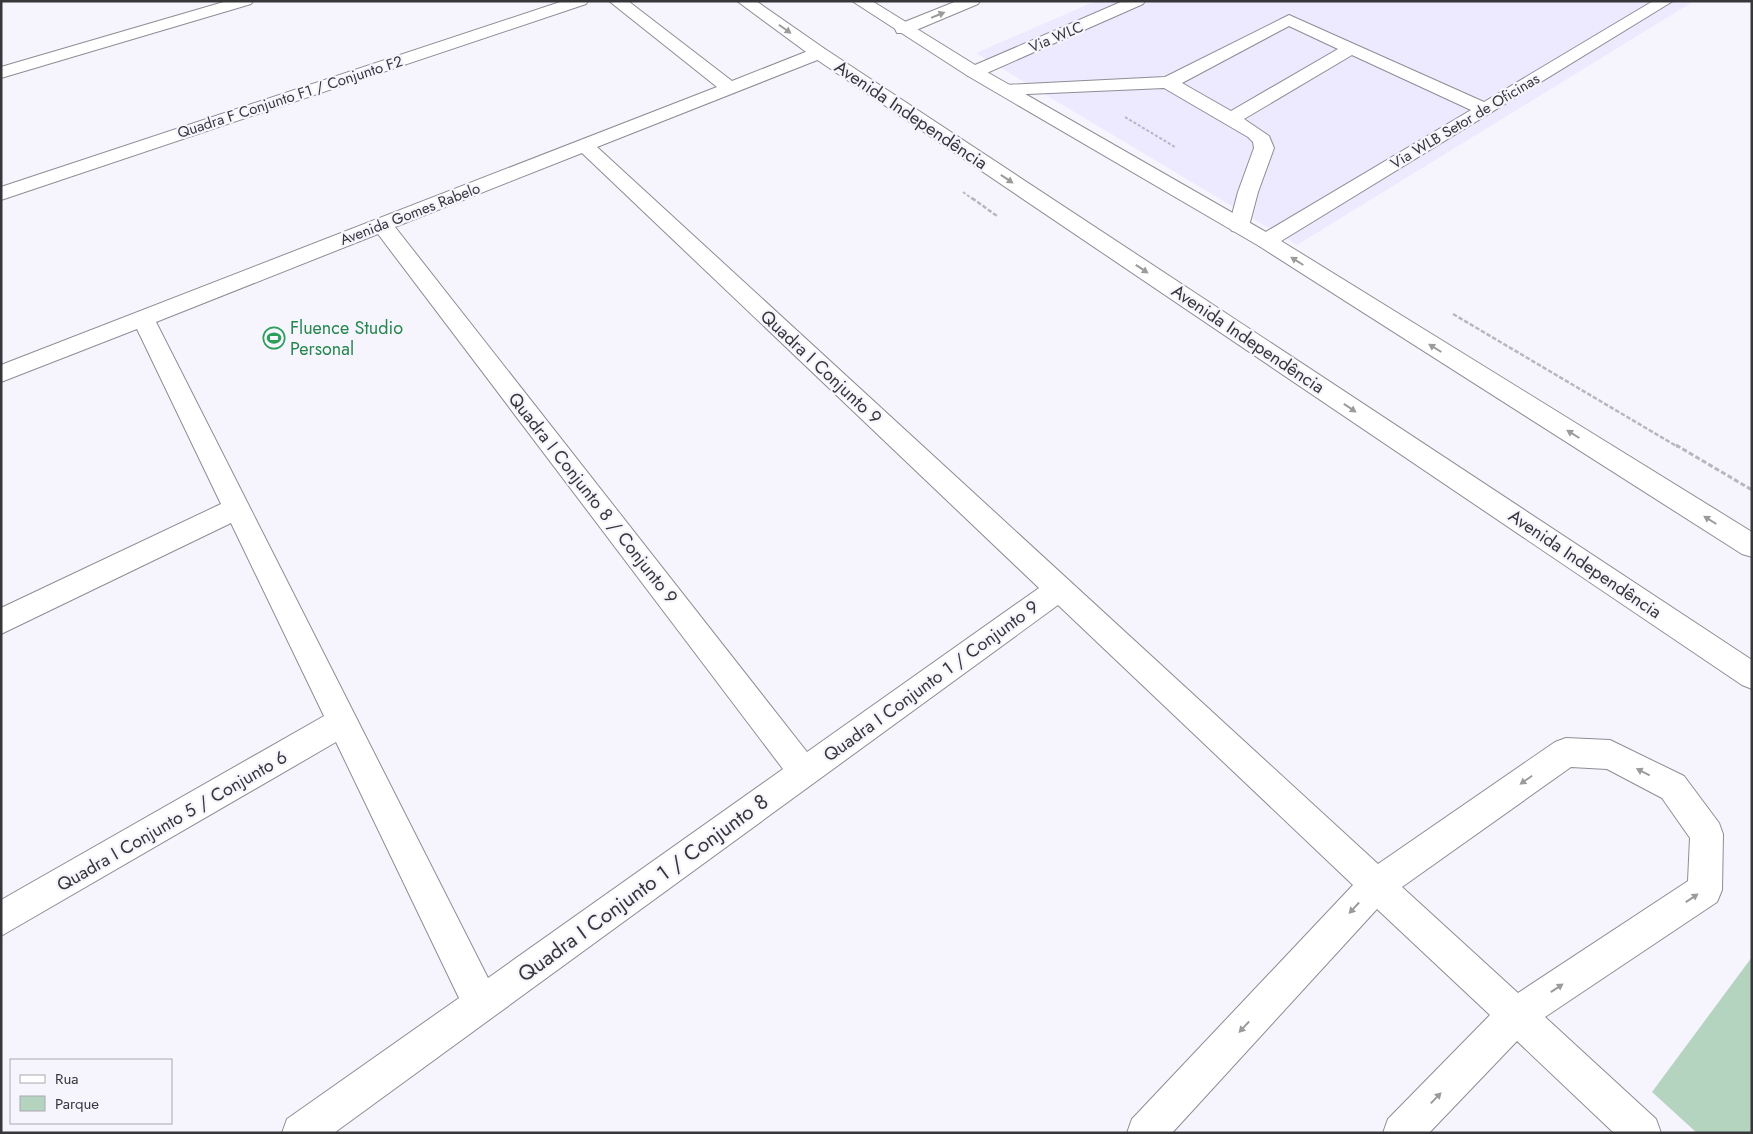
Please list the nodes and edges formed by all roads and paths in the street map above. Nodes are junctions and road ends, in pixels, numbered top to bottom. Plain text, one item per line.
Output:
1 (245, 1) edge
2 (580, 1) edge
3 (617, 1) edge
4 (745, 1) edge
5 (860, 1) edge
6 (972, 1) edge
7 (1137, 1) edge
8 (1665, 1) edge
9 (903, 29) junction
10 (1352, 48) junction
11 (820, 53) junction
12 (974, 72) junction
13 (1, 74) edge
14 (1167, 82) junction
15 (730, 88) junction
16 (1005, 90) junction
17 (1485, 109) junction
18 (1232, 119) junction
19 (584, 146) junction
20 (1, 194) edge
21 (382, 225) junction
22 (1239, 226) junction
23 (1266, 241) junction
24 (143, 318) junction
25 (1, 374) edge
26 (237, 508) junction
27 (1752, 546) edge
28 (1059, 589) junction
29 (1, 622) edge
30 (1752, 676) edge
31 (342, 722) junction
32 (804, 772) junction
33 (1376, 884) junction
34 (1, 919) edge
35 (482, 1003) junction
36 (1516, 1015) junction
37 (301, 1133) edge
38 (1146, 1133) edge
39 (1402, 1133) edge
40 (1642, 1133) edge

1 - 13 street
2 - 20 street, Quadra F Conjunto F1 / Conjunto F2
3 - 15 street
4 -> 11 street, Avenida Independência
5 - 9 street
9 -> 6 street
7 - 12 street, Via WLC
8 - 17 street, Via WLB Setor de Oficinas
9 - 12 street
10 - 14 street
10 - 17 street
10 - 18 street
11 - 15 street, Avenida Gomes Rabelo
11 -> 30 street, Avenida Independência
12 - 16 street
14 - 16 street
14 - 18 street
15 - 19 street, Avenida Gomes Rabelo
16 - 22 street
17 - 23 street, Via WLB Setor de Oficinas
18 - 22 street
19 - 21 street, Avenida Gomes Rabelo
19 - 28 street, Quadra I Conjunto 9
21 - 24 street, Avenida Gomes Rabelo
21 - 32 street, Quadra I Conjunto 8 / Conjunto 9
22 - 23 street
27 -> 23 street
24 - 25 street, Avenida Gomes Rabelo
24 - 26 street
26 - 29 street
26 - 31 street
28 - 32 street, Quadra I Conjunto 1 / Conjunto 9
28 - 33 street, Quadra I Conjunto 9
31 - 34 street, Quadra I Conjunto 5 / Conjunto 6
31 - 35 street
32 - 35 street, Quadra I Conjunto 1 / Conjunto 8
33 - 36 street, Quadra I Conjunto 9
36 -> 33 street
33 -> 38 street
35 - 37 street, Quadra I Conjunto 1 / Conjunto 8
39 -> 36 street
36 - 40 street, Quadra I Conjunto 9

